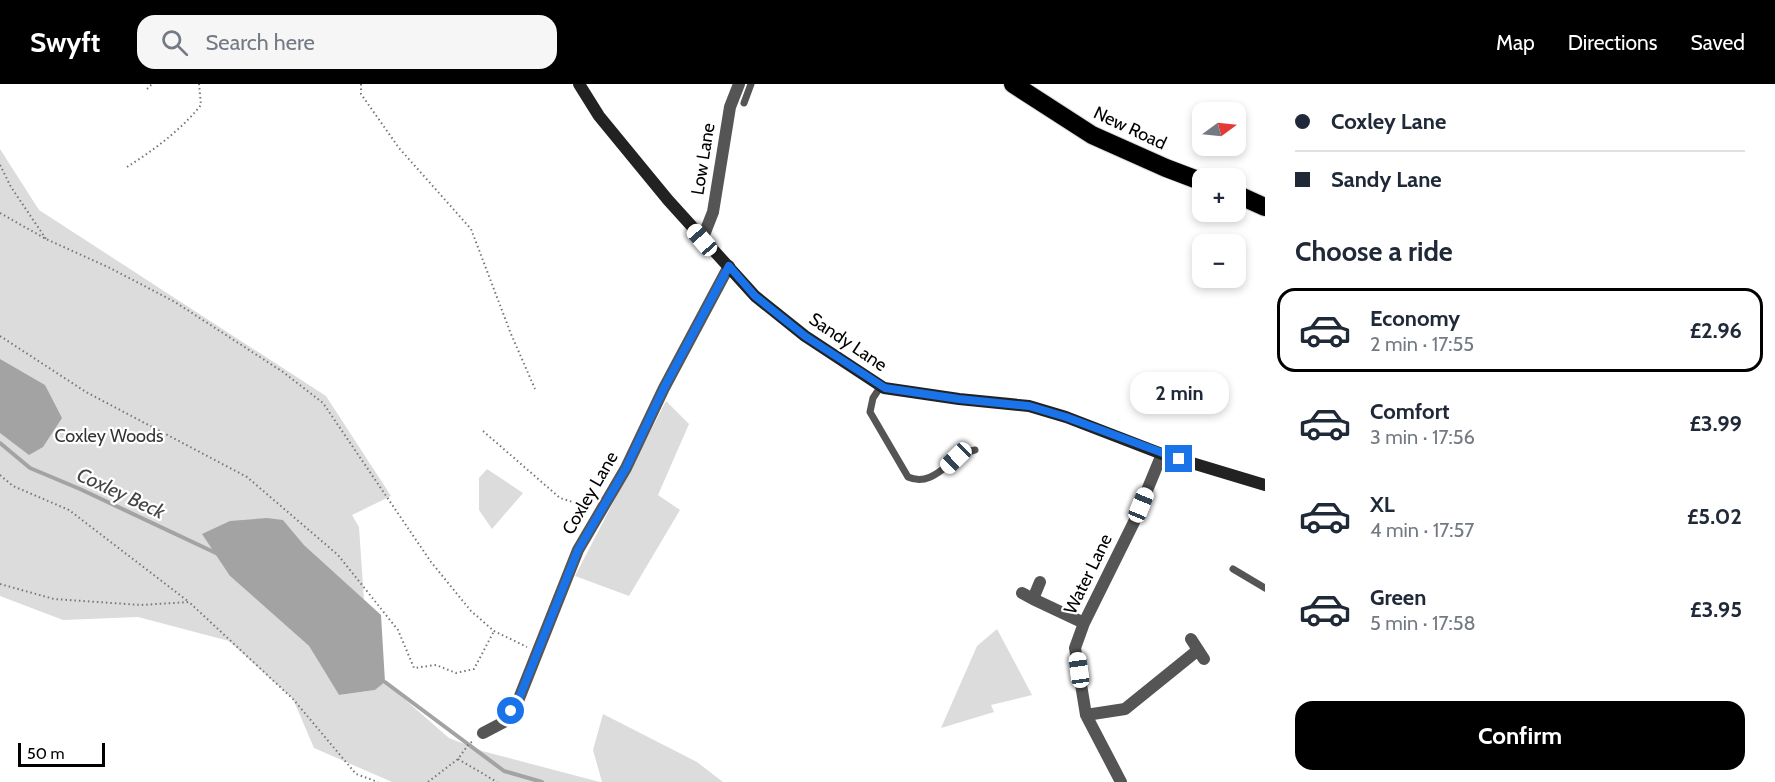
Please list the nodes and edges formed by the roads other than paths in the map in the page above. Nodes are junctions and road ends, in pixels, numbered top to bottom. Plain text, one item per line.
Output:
1 (579, 84) edge
2 (739, 84) edge
3 (751, 84) edge
4 (1013, 84) edge
5 (744, 103) dead end
6 (1192, 178) edge
7 (1246, 198) edge
8 (1265, 207) edge
9 (702, 240) junction
10 (729, 266) junction
11 (880, 386) junction
12 (975, 450) dead end
13 (1162, 454) junction
14 (1265, 485) edge
15 (1233, 569) dead end
16 (1040, 582) dead end
17 (1265, 588) edge
18 (1084, 623) junction
19 (1191, 639) dead end
20 (1086, 715) junction
21 (483, 733) road end
22 (1121, 782) edge

1 - 9 street, Sandy Lane
2 - 9 street, Low Lane
3 - 5 lane
4 - 6 highway, New Road
7 - 8 highway
9 - 10 street, Sandy Lane
10 - 11 street, Sandy Lane
10 - 21 street, Coxley Lane
11 - 12 lane
11 - 13 street, Sandy Lane
13 - 14 street, Sandy Lane
13 - 18 street, Water Lane
15 - 17 lane
16 - 18 street
18 - 20 street, Water Lane
19 - 20 street
20 - 22 street, Water Lane

